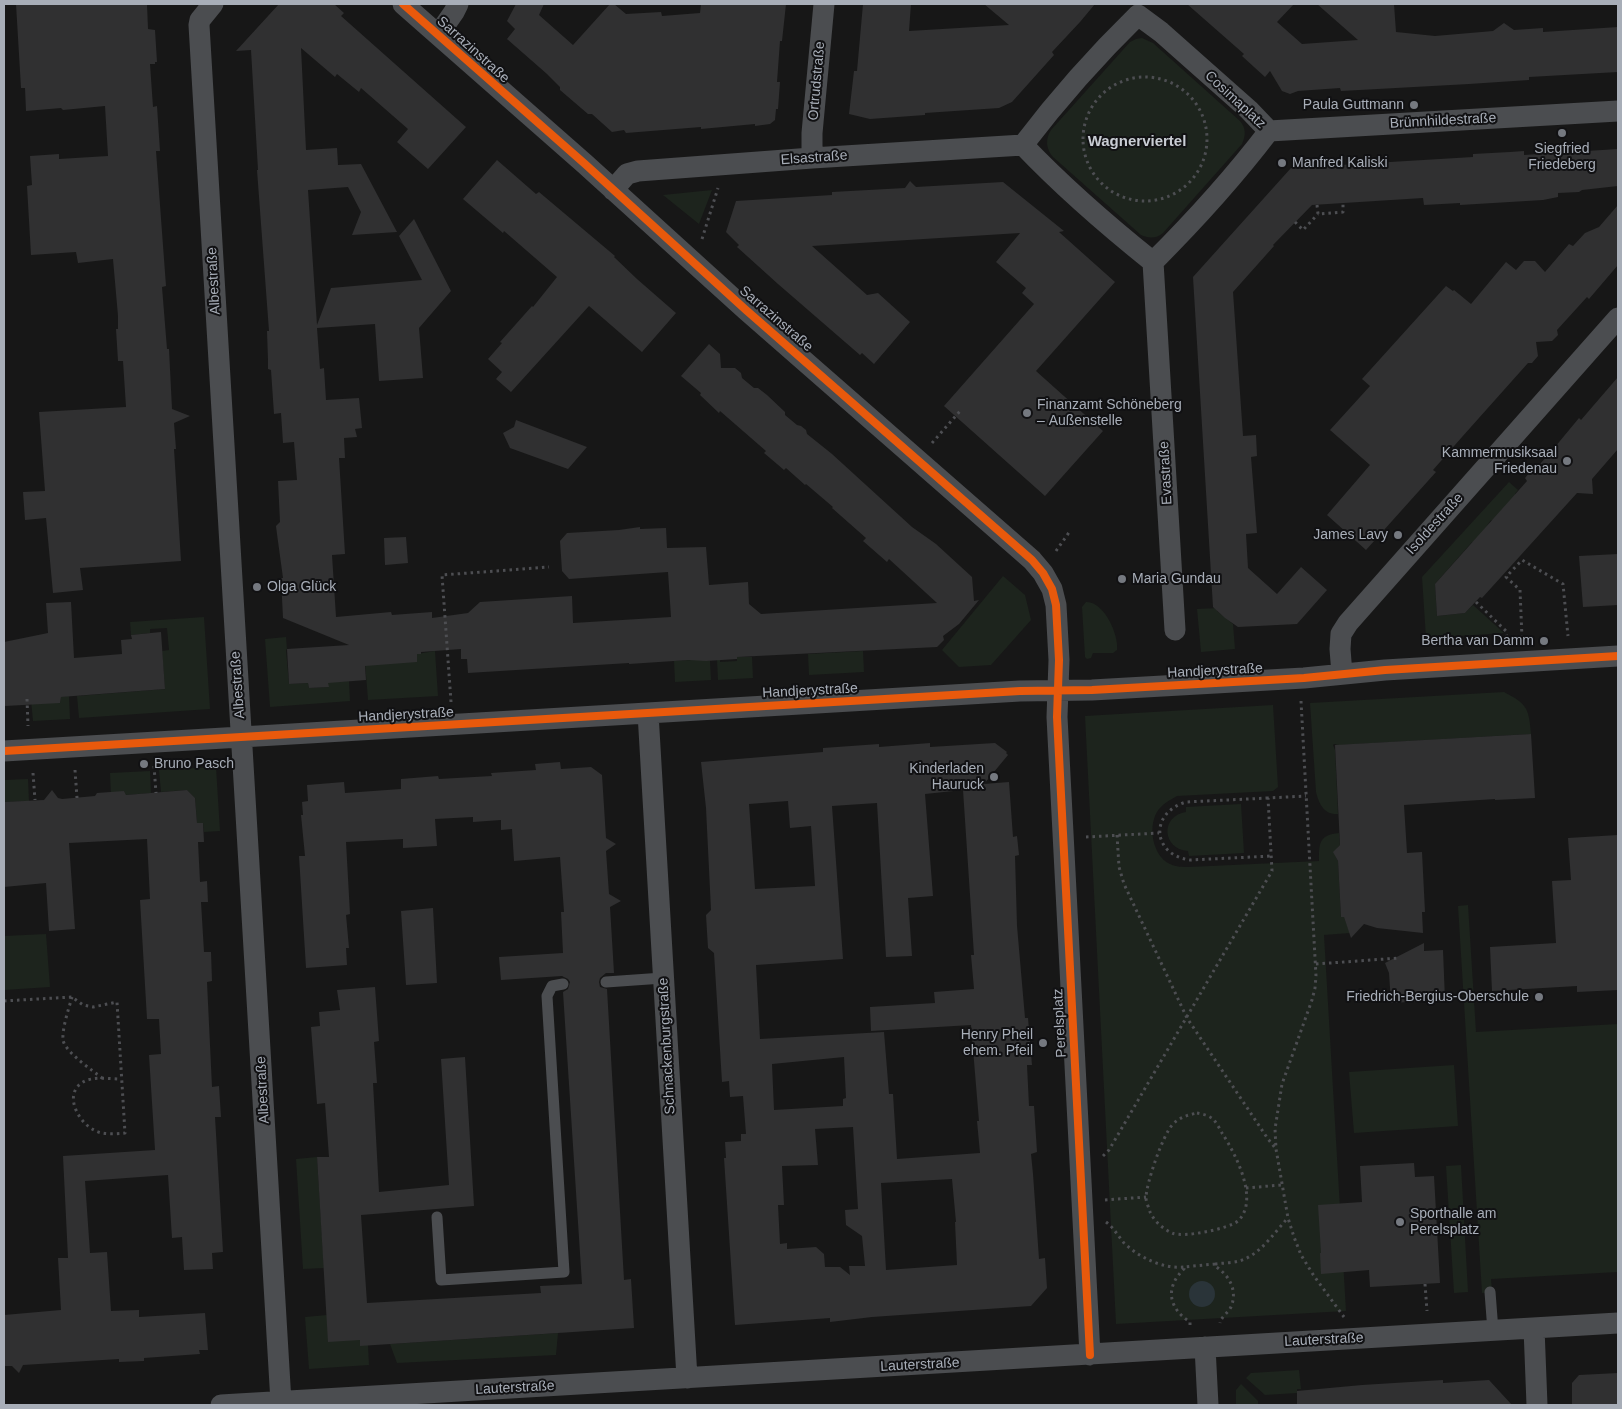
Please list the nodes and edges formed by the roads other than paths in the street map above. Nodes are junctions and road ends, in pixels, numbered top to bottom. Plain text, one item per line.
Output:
1 (213, 4) edge
2 (402, 4) edge
3 (458, 4) edge
4 (824, 4) edge
5 (1138, 9) edge
6 (438, 35) junction
7 (1618, 111) edge
8 (1268, 131) junction
9 (1023, 145) junction
10 (812, 158) junction
11 (613, 190) junction
12 (1153, 262) junction
13 (1618, 318) edge
14 (1175, 630) dead end
15 (1618, 656) edge
16 (1342, 674) junction
17 (1058, 690) junction
18 (648, 713) junction
19 (242, 738) junction
20 (4, 752) edge
21 (663, 978) junction
22 (606, 982) dead end
23 (563, 984) dead end
24 (437, 1217) dead end
25 (1490, 1292) dead end
26 (1618, 1323) edge
27 (1534, 1328) junction
28 (1493, 1331) junction
29 (1205, 1347) junction
30 (1090, 1355) junction
31 (687, 1378) junction
32 (281, 1402) junction
33 (221, 1405) edge
34 (1208, 1405) edge
35 (1538, 1405) edge

1 - 19 street, Albestraße
2 - 6 street, Sarrazinstraße
3 - 6 street
4 - 10 street, Ortrudstraße
5 - 8 street, Cosimaplatz
5 - 9 street, Cosimaplatz
6 - 11 street, Sarrazinstraße
7 - 8 street, Brünnhildestraße
8 - 12 street, Cosimaplatz
9 - 10 street, Elsastraße
9 - 12 street
10 - 11 street, Elsastraße
11 - 17 street, Sarrazinstraße
12 - 14 street, Evastraße
13 - 16 street, Isoldestraße
15 - 16 street, Handjerystraße
16 - 17 street, Handjerystraße
17 - 18 street, Handjerystraße
17 - 30 street, Perelsplatz
18 - 19 street, Handjerystraße
18 - 21 street, Schnackenburgstraße
19 - 20 street, Handjerystraße
19 - 32 street, Albestraße
21 - 22 lane
21 - 31 street, Schnackenburgstraße
23 - 24 lane
25 - 28 lane
26 - 27 street, Lauterstraße
27 - 28 street, Lauterstraße
27 - 35 street
28 - 29 street, Lauterstraße
29 - 30 street, Lauterstraße
29 - 34 street
30 - 31 street, Lauterstraße
31 - 32 street, Lauterstraße
32 - 33 street, Lauterstraße

